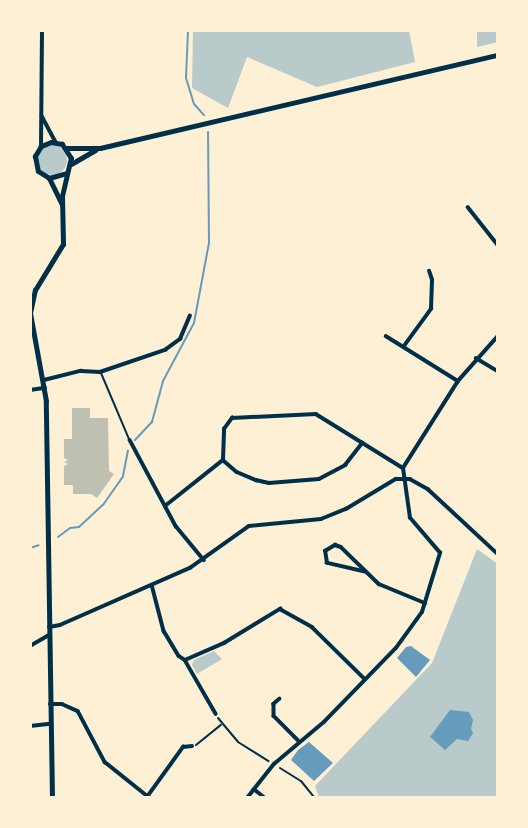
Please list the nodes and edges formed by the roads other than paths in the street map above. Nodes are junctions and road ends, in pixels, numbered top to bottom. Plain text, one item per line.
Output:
1 (43, 30) edge
2 (498, 55) edge
3 (42, 116) junction
4 (56, 142) junction
5 (41, 146) junction
6 (66, 148) junction
7 (100, 148) junction
8 (32, 158) edge
9 (71, 164) junction
10 (66, 173) junction
11 (30, 174) edge
12 (42, 174) junction
13 (49, 178) junction
14 (62, 206) junction
15 (468, 207) dead end
16 (498, 245) edge
17 (429, 271) dead end
18 (190, 316) dead end
19 (386, 336) dead end
20 (498, 338) edge
21 (404, 346) junction
22 (476, 358) junction
23 (498, 371) edge
24 (100, 372) junction
25 (44, 380) junction
26 (458, 380) junction
27 (45, 387) junction
28 (30, 390) edge
29 (130, 440) joint
30 (362, 443) junction
31 (223, 460) junction
32 (403, 468) junction
33 (403, 479) junction
34 (165, 506) junction
35 (498, 554) edge
36 (204, 560) junction
37 (365, 572) junction
38 (152, 585) junction
39 (425, 603) junction
40 (49, 627) junction
41 (49, 635) junction
42 (30, 646) edge
43 (185, 660) junction
44 (366, 679) junction
45 (280, 699) dead end
46 (50, 704) junction
47 (216, 714) road end
48 (50, 724) junction
49 (30, 726) edge
50 (299, 740) junction
51 (192, 746) road end
52 (254, 789) junction
53 (148, 797) edge
54 (51, 798) edge
55 (247, 798) edge
56 (265, 798) edge

1 - 3 street
2 - 7 main road
3 - 4 street
3 - 5 street
4 - 5 main road
4 - 6 main road
5 - 8 main road
6 - 7 main road
6 - 9 main road
7 - 9 main road
8 - 12 main road
9 - 10 main road
10 - 13 main road
10 - 14 main road
11 - 12 main road
12 - 13 main road
13 - 14 main road
14 - 25 main road
15 - 16 street
17 - 21 street
18 - 24 street
19 - 21 street
20 - 22 street
21 - 26 street
22 - 23 street
22 - 26 street
24 - 25 street
24 - 29 lane
25 - 27 main road
26 - 32 street
27 - 28 street
27 - 40 main road
29 - 34 street
30 - 31 street
30 - 31 street
30 - 32 street
31 - 34 street
32 - 33 street
33 - 35 street
33 - 36 street
33 - 39 street
34 - 36 street
36 - 38 street
37 - 37 street
37 - 39 street
38 - 40 street
38 - 43 street
39 - 44 street
40 - 41 main road
41 - 42 street
41 - 46 main road
43 - 44 street
43 - 47 street
44 - 50 street
45 - 50 street
46 - 48 main road
46 - 53 street
48 - 49 street
48 - 54 main road
50 - 52 street
51 - 53 street
52 - 55 street
52 - 56 street

